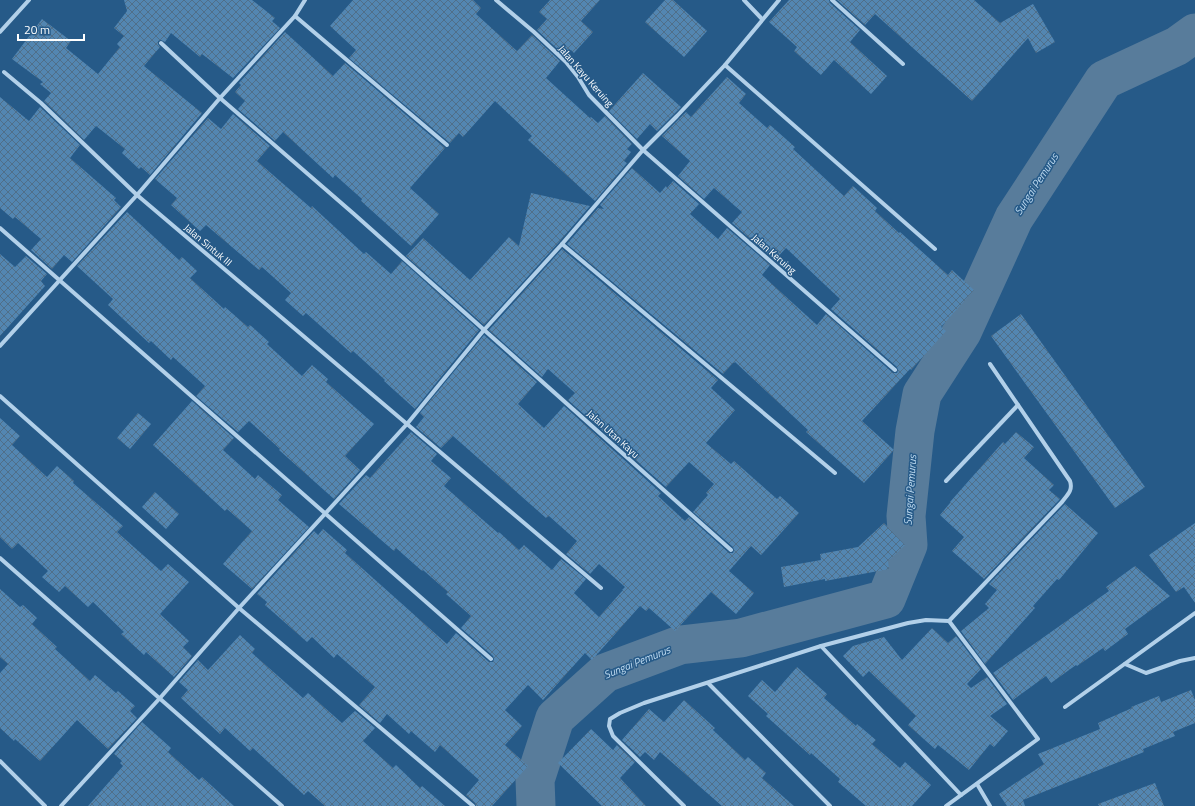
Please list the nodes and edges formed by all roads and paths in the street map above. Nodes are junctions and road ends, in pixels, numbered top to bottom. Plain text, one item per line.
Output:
1 (29, 0) edge
2 (305, 0) edge
3 (496, 0) edge
4 (744, 0) edge
5 (778, 0) edge
6 (832, 0) edge
7 (295, 16) junction
8 (762, 19) junction
9 (0, 32) edge
10 (161, 43) dead end
11 (903, 64) dead end
12 (725, 65) junction
13 (4, 72) dead end
14 (220, 98) junction
15 (447, 145) dead end
16 (643, 150) junction
17 (137, 194) junction
18 (0, 228) edge
19 (562, 244) junction
20 (935, 249) dead end
21 (58, 280) junction
22 (484, 330) junction
23 (0, 346) edge
24 (990, 364) dead end
25 (895, 370) dead end
26 (0, 396) edge
27 (1018, 405) junction
28 (407, 424) junction
29 (835, 473) dead end
30 (946, 480) dead end
31 (326, 514) junction
32 (731, 550) dead end
33 (0, 558) edge
34 (601, 588) dead end
35 (239, 608) junction
36 (1195, 613) edge
37 (949, 621) junction
38 (821, 646) junction
39 (1195, 658) edge
40 (491, 659) dead end
41 (1125, 664) junction
42 (708, 683) junction
43 (160, 698) junction
44 (1065, 707) dead end
45 (0, 762) edge
46 (977, 784) junction
47 (961, 795) junction
48 (45, 806) edge
49 (61, 806) edge
50 (282, 806) edge
51 (473, 806) edge
52 (684, 806) edge
53 (830, 806) edge
54 (946, 806) edge
55 (990, 806) edge

1 - 9 street
2 - 7 street
3 - 16 street, Jalan Kayu Keruing
4 - 8 street
5 - 8 street
6 - 11 street
7 - 14 street
7 - 15 street
8 - 12 street
10 - 14 street, Jalan Utan Kayu
12 - 16 street
12 - 20 street
13 - 17 street, Jalan Sintuk III
14 - 17 street
14 - 22 street, Jalan Utan Kayu
16 - 19 street
16 - 25 street, Jalan Keruing
17 - 21 street
17 - 28 street, Jalan Sintuk III
18 - 21 street
19 - 22 street
19 - 29 street
21 - 23 street
21 - 31 street
22 - 28 street
22 - 32 street, Jalan Utan Kayu
24 - 27 street
26 - 35 street
27 - 30 street
27 - 37 street
28 - 31 street
28 - 34 street, Jalan Sintuk III
31 - 35 street
31 - 40 street
33 - 43 street
35 - 43 street
35 - 51 street
36 - 41 street
37 - 38 street
37 - 46 street
38 - 42 street
38 - 47 street
39 - 41 street
41 - 44 street
42 - 52 street
42 - 53 street
43 - 49 street
43 - 50 street
45 - 48 street
46 - 47 street
46 - 55 street
47 - 54 street

